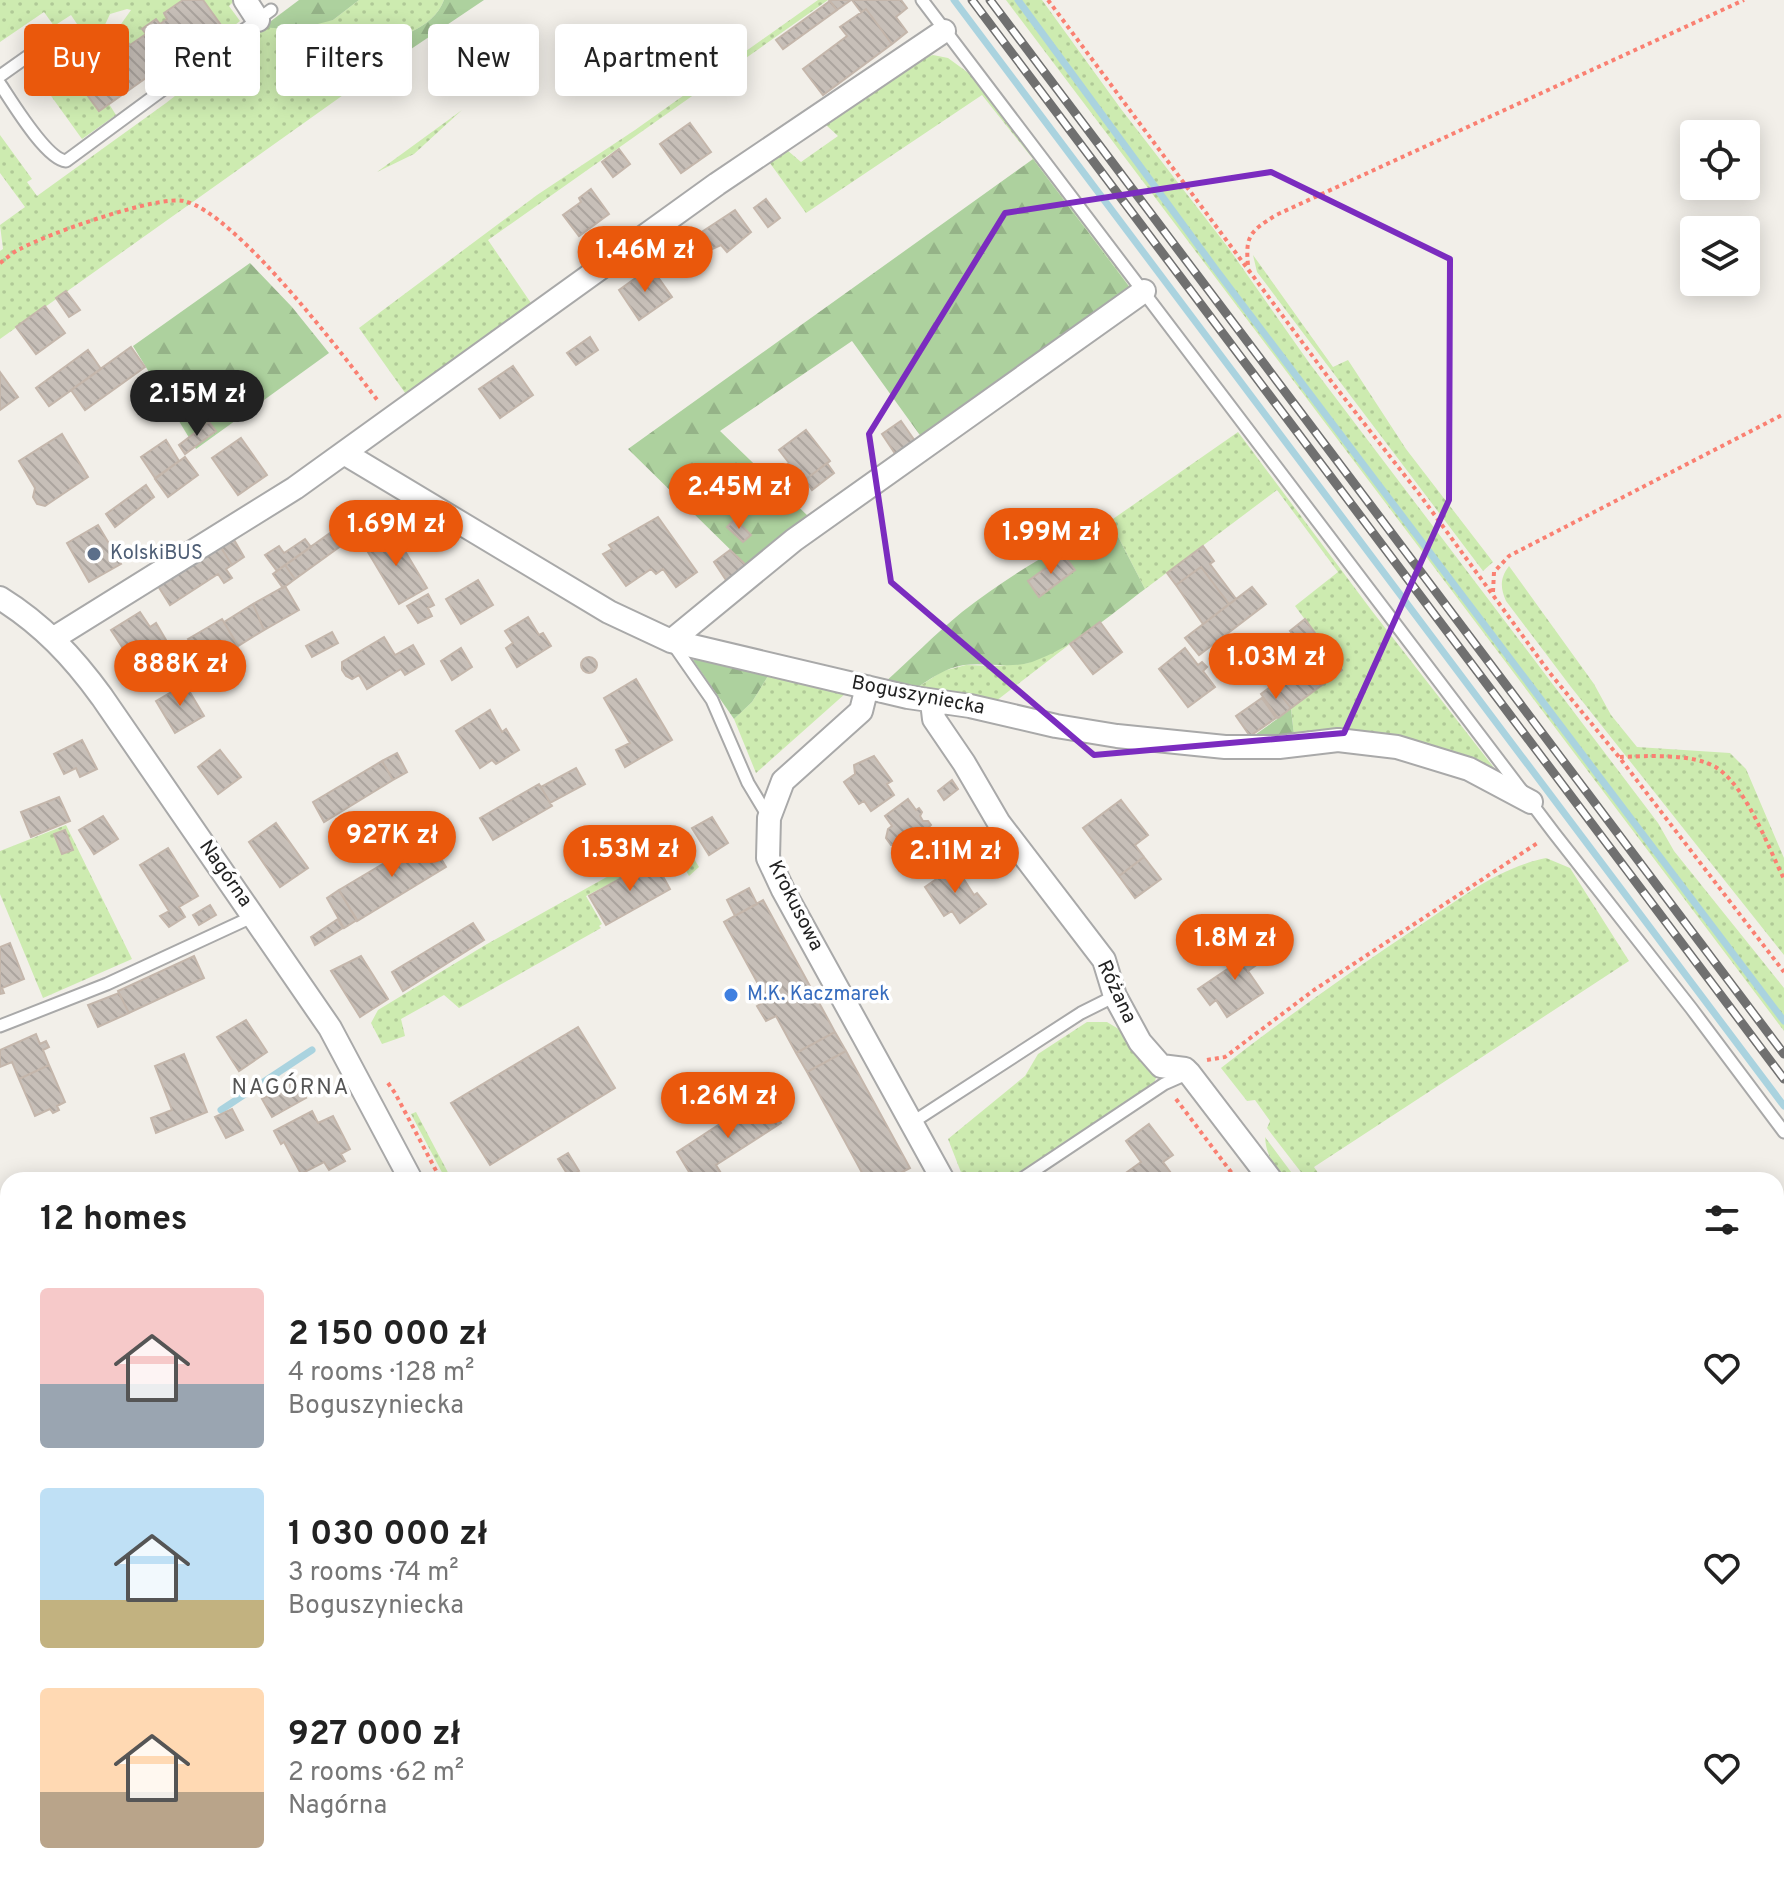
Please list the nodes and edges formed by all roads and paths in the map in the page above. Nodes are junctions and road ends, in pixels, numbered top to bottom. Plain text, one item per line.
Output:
1 (245, 0) edge
2 (922, 0) edge
3 (1048, 0) edge
4 (1744, 0) edge
5 (264, 15) joint
6 (944, 31) junction
7 (24, 59) edge
8 (0, 76) edge
9 (0, 84) edge
10 (0, 263) edge
11 (1248, 267) junction
12 (1144, 291) junction
13 (1784, 414) edge
14 (391, 418) junction
15 (344, 453) junction
16 (1493, 594) junction
17 (0, 598) edge
18 (54, 638) junction
19 (671, 641) junction
20 (867, 687) junction
21 (932, 702) junction
22 (1619, 757) junction
23 (1531, 802) junction
24 (769, 818) junction
25 (1554, 833) junction
26 (1784, 879) edge
27 (254, 916) junction
28 (1784, 972) edge
29 (1115, 996) junction
30 (0, 1026) edge
31 (1219, 1057) dead end
32 (1189, 1073) junction
33 (1164, 1084) junction
34 (913, 1122) junction
35 (1784, 1132) edge
36 (407, 1172) edge
37 (939, 1172) edge
38 (1032, 1172) edge
39 (1231, 1172) edge
40 (1265, 1172) edge

1 - 5 street
2 - 6 lane
3 - 11 path
4 - 11 path
5 - 9 lane
6 - 12 lane
6 - 14 street
7 - 8 lane
10 - 14 path
11 - 16 path
12 - 19 street
12 - 23 lane
13 - 16 path
14 - 15 street
15 - 18 street
15 - 19 street, Boguszyniecka
16 - 22 path
17 - 18 street, Nagórna
18 - 27 street, Nagórna
19 - 20 street, Boguszyniecka
19 - 24 lane
20 - 21 street, Boguszyniecka
20 - 24 street, Krokusowa
21 - 23 street, Boguszyniecka
21 - 29 street, Różana
22 - 26 path
22 - 28 path
23 - 25 lane
24 - 34 street, Krokusowa
25 - 31 path
25 - 35 lane
27 - 30 lane
27 - 36 street, Nagórna
29 - 32 street, Różana
29 - 34 lane
32 - 33 lane
32 - 40 street, Różana
33 - 38 lane
33 - 39 path
34 - 37 street, Krokusowa

